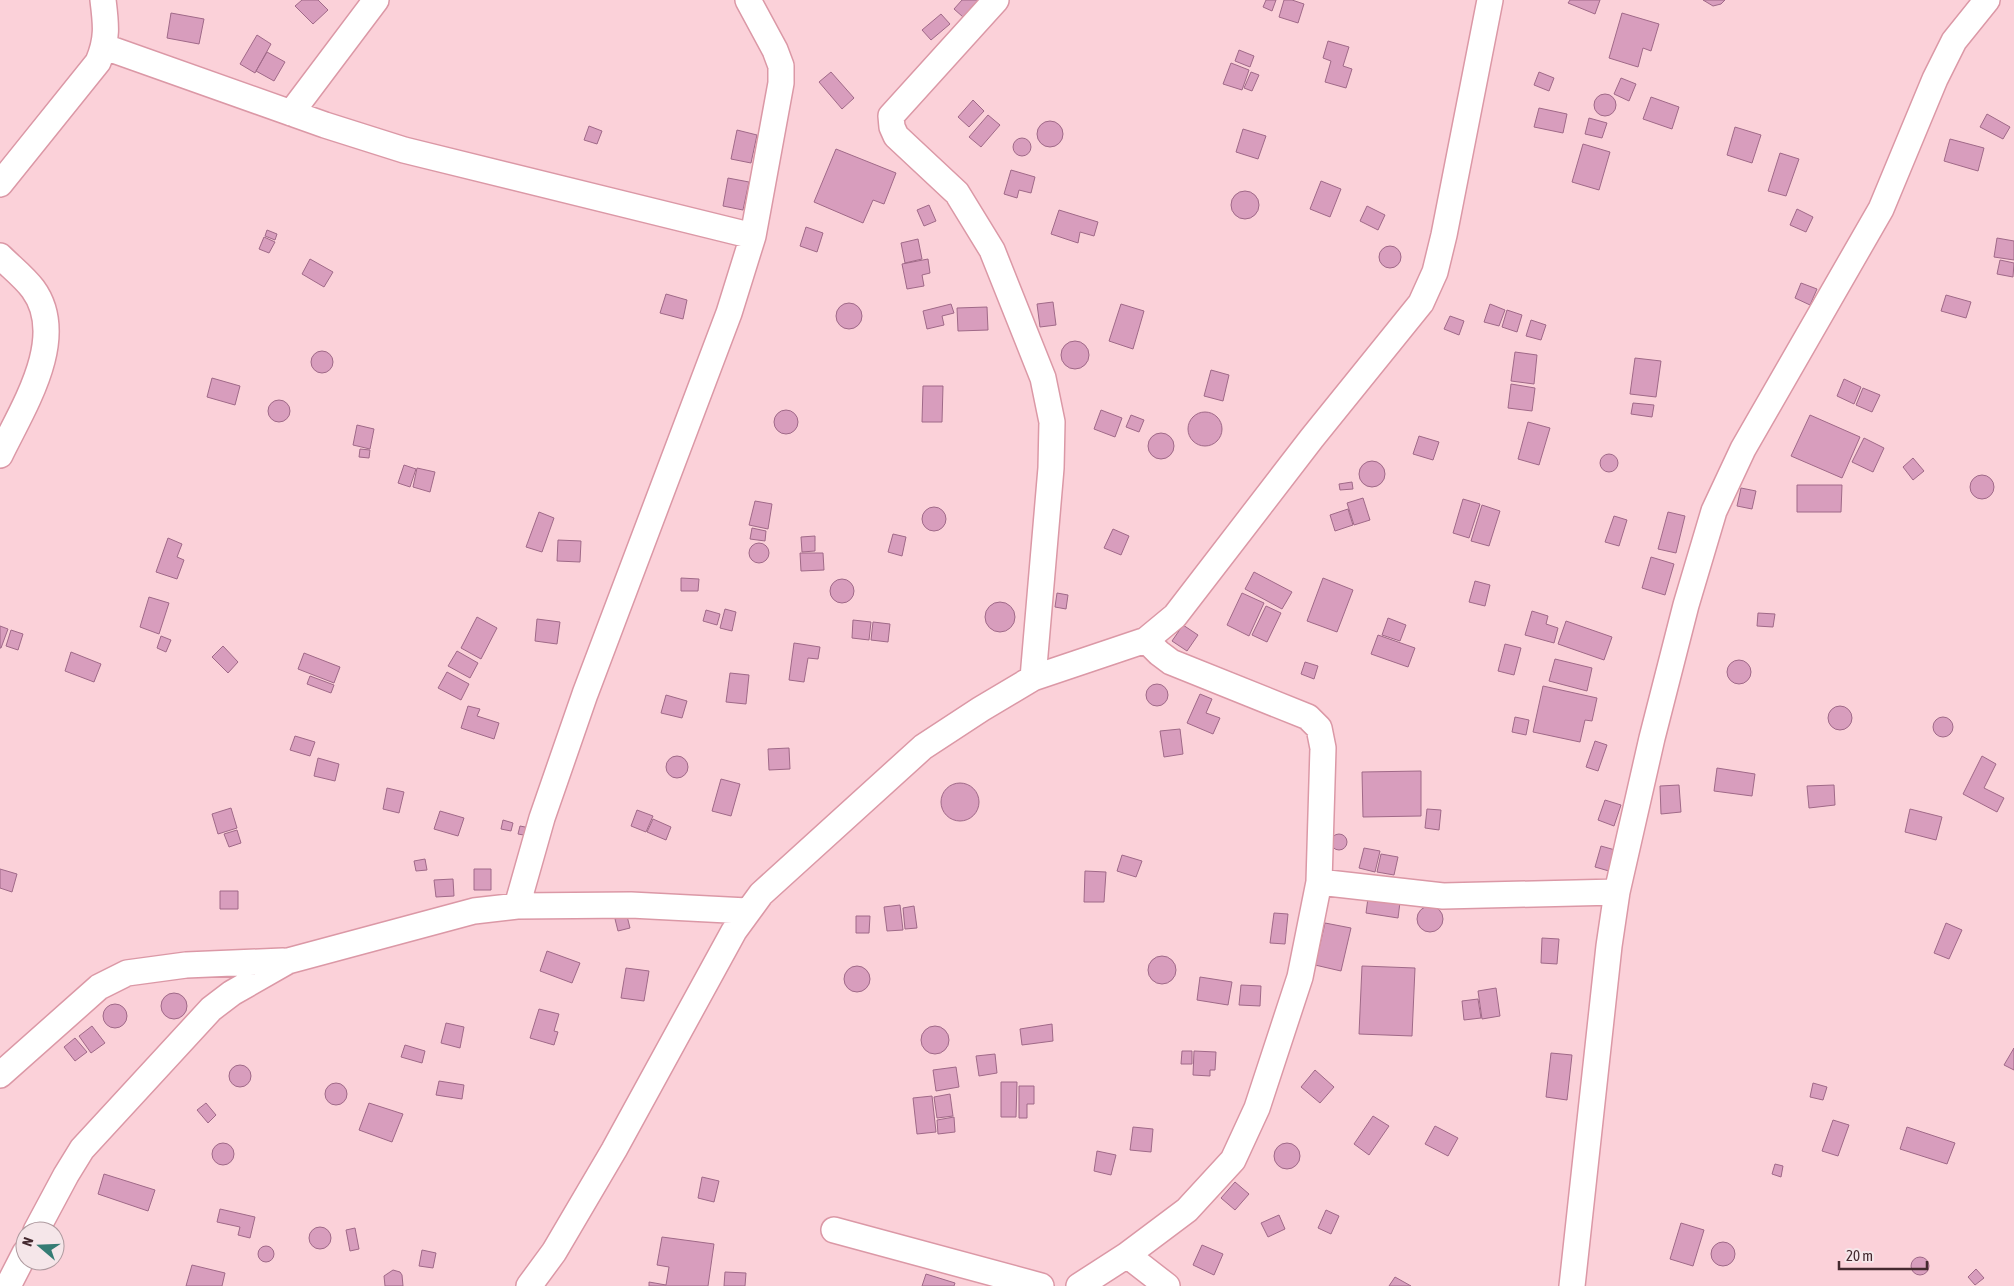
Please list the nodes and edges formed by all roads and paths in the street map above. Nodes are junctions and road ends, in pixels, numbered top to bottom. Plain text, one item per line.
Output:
1 (103, 0) edge
2 (376, 0) edge
3 (748, 0) edge
4 (996, 0) edge
5 (1490, 0) edge
6 (1987, 0) edge
7 (104, 47) junction
8 (291, 113) junction
9 (0, 184) edge
10 (753, 236) junction
11 (0, 256) edge
12 (0, 455) edge
13 (1146, 640) junction
14 (1034, 678) junction
15 (1319, 882) junction
16 (1617, 892) junction
17 (517, 906) junction
18 (747, 911) junction
19 (288, 961) junction
20 (0, 1075) edge
21 (41, 1221) edge
22 (834, 1230) dead end
23 (1127, 1255) junction
24 (16, 1271) edge
25 (8, 1286) edge
26 (529, 1286) edge
27 (1041, 1286) edge
28 (1080, 1286) edge
29 (1167, 1286) edge
30 (1572, 1286) edge

1 - 7 street
2 - 8 street
3 - 10 street
4 - 14 street
5 - 13 street
6 - 16 street
7 - 8 street
7 - 9 street
8 - 10 street
10 - 17 street
11 - 12 street
13 - 14 street
13 - 15 street
14 - 18 street
15 - 16 street
15 - 23 street
16 - 30 street
17 - 18 street
17 - 19 street
18 - 26 street
19 - 20 street
19 - 21 street
22 - 27 street
23 - 28 street
23 - 29 street
24 - 25 street

